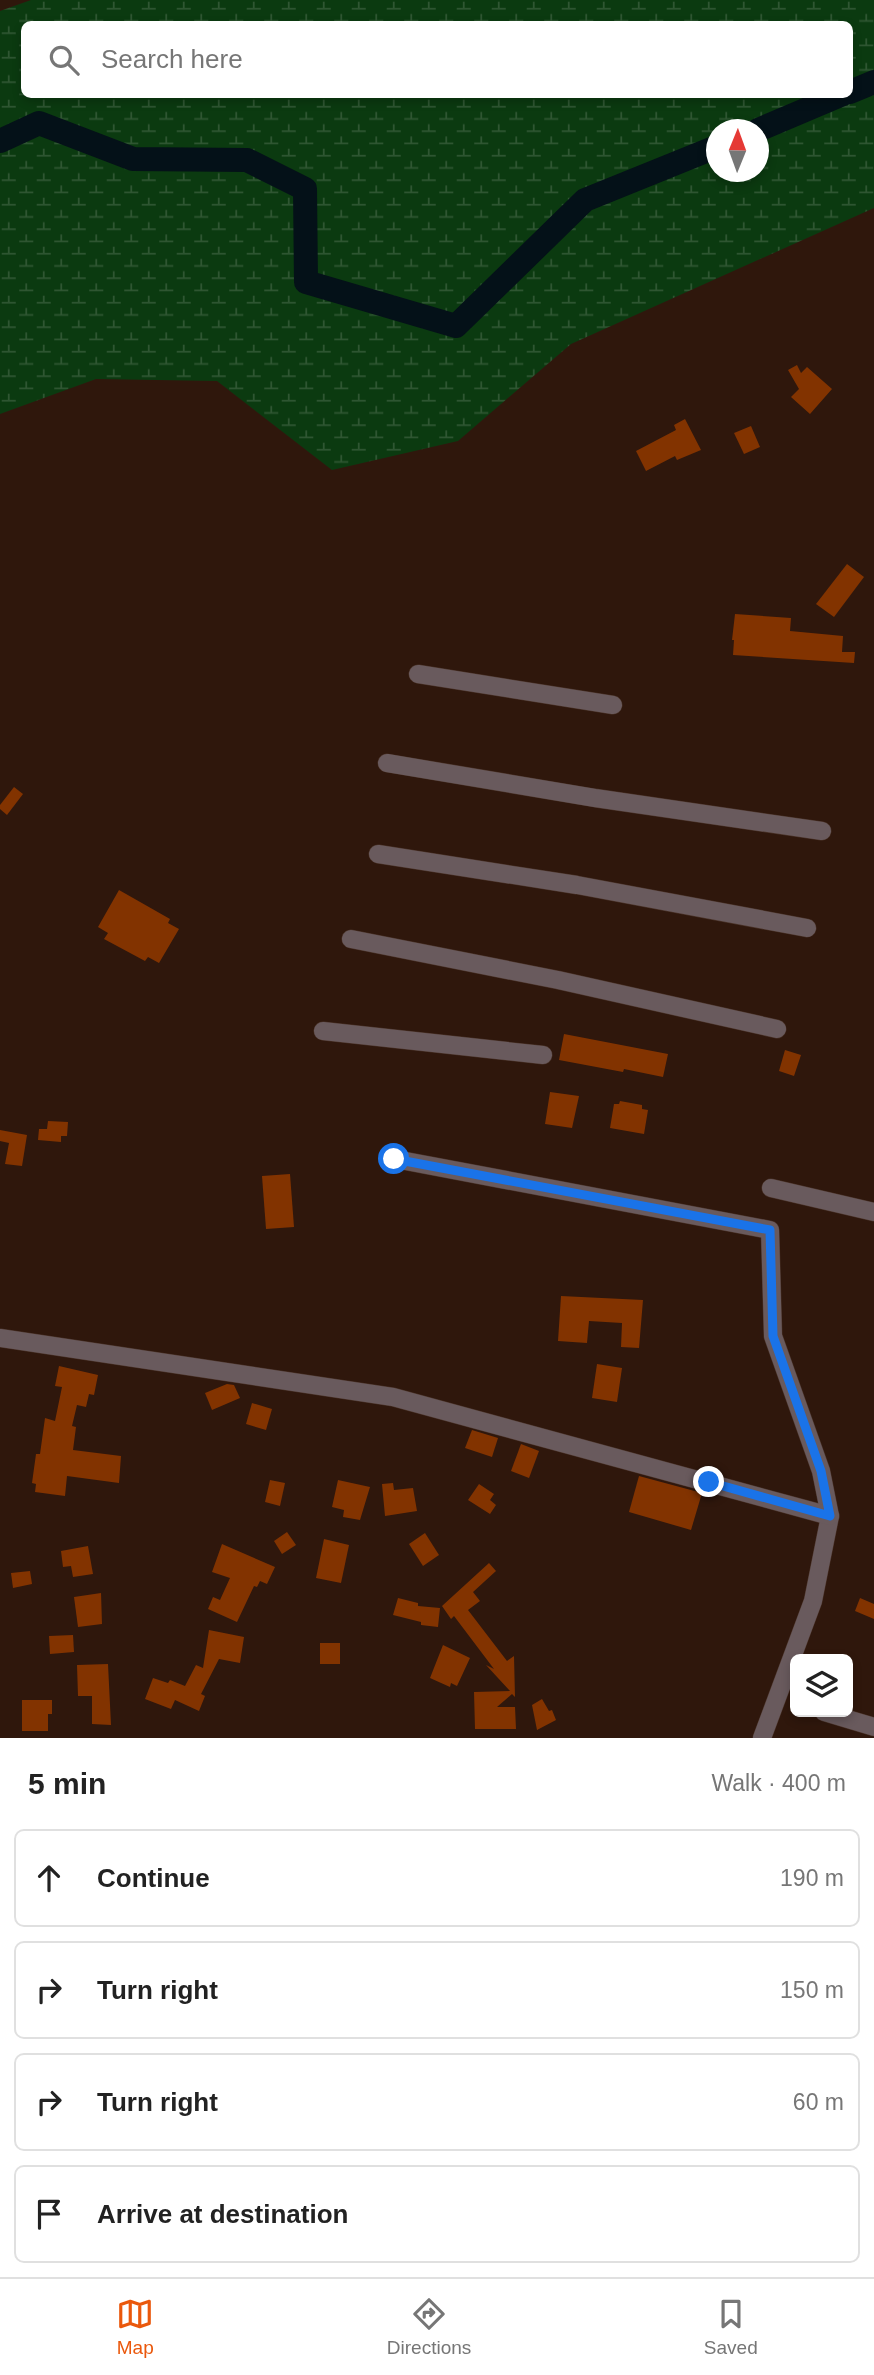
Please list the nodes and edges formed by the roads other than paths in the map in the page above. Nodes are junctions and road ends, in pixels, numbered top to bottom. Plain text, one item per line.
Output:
1 (418, 674) dead end
2 (614, 705) dead end
3 (387, 763) dead end
4 (822, 831) dead end
5 (378, 854) dead end
6 (807, 928) dead end
7 (351, 939) dead end
8 (777, 1029) dead end
9 (323, 1031) dead end
10 (543, 1055) dead end
11 (394, 1159) dead end
12 (771, 1188) dead end
13 (874, 1212) edge
14 (0, 1338) edge
15 (830, 1516) junction
16 (787, 1701) edge
17 (841, 1717) edge
18 (874, 1727) edge
19 (762, 1738) edge

1 - 2 street
3 - 4 street
5 - 6 street
7 - 8 street
9 - 10 street
11 - 15 street
12 - 13 street
14 - 15 street
15 - 16 street
16 - 19 street
17 - 18 street

